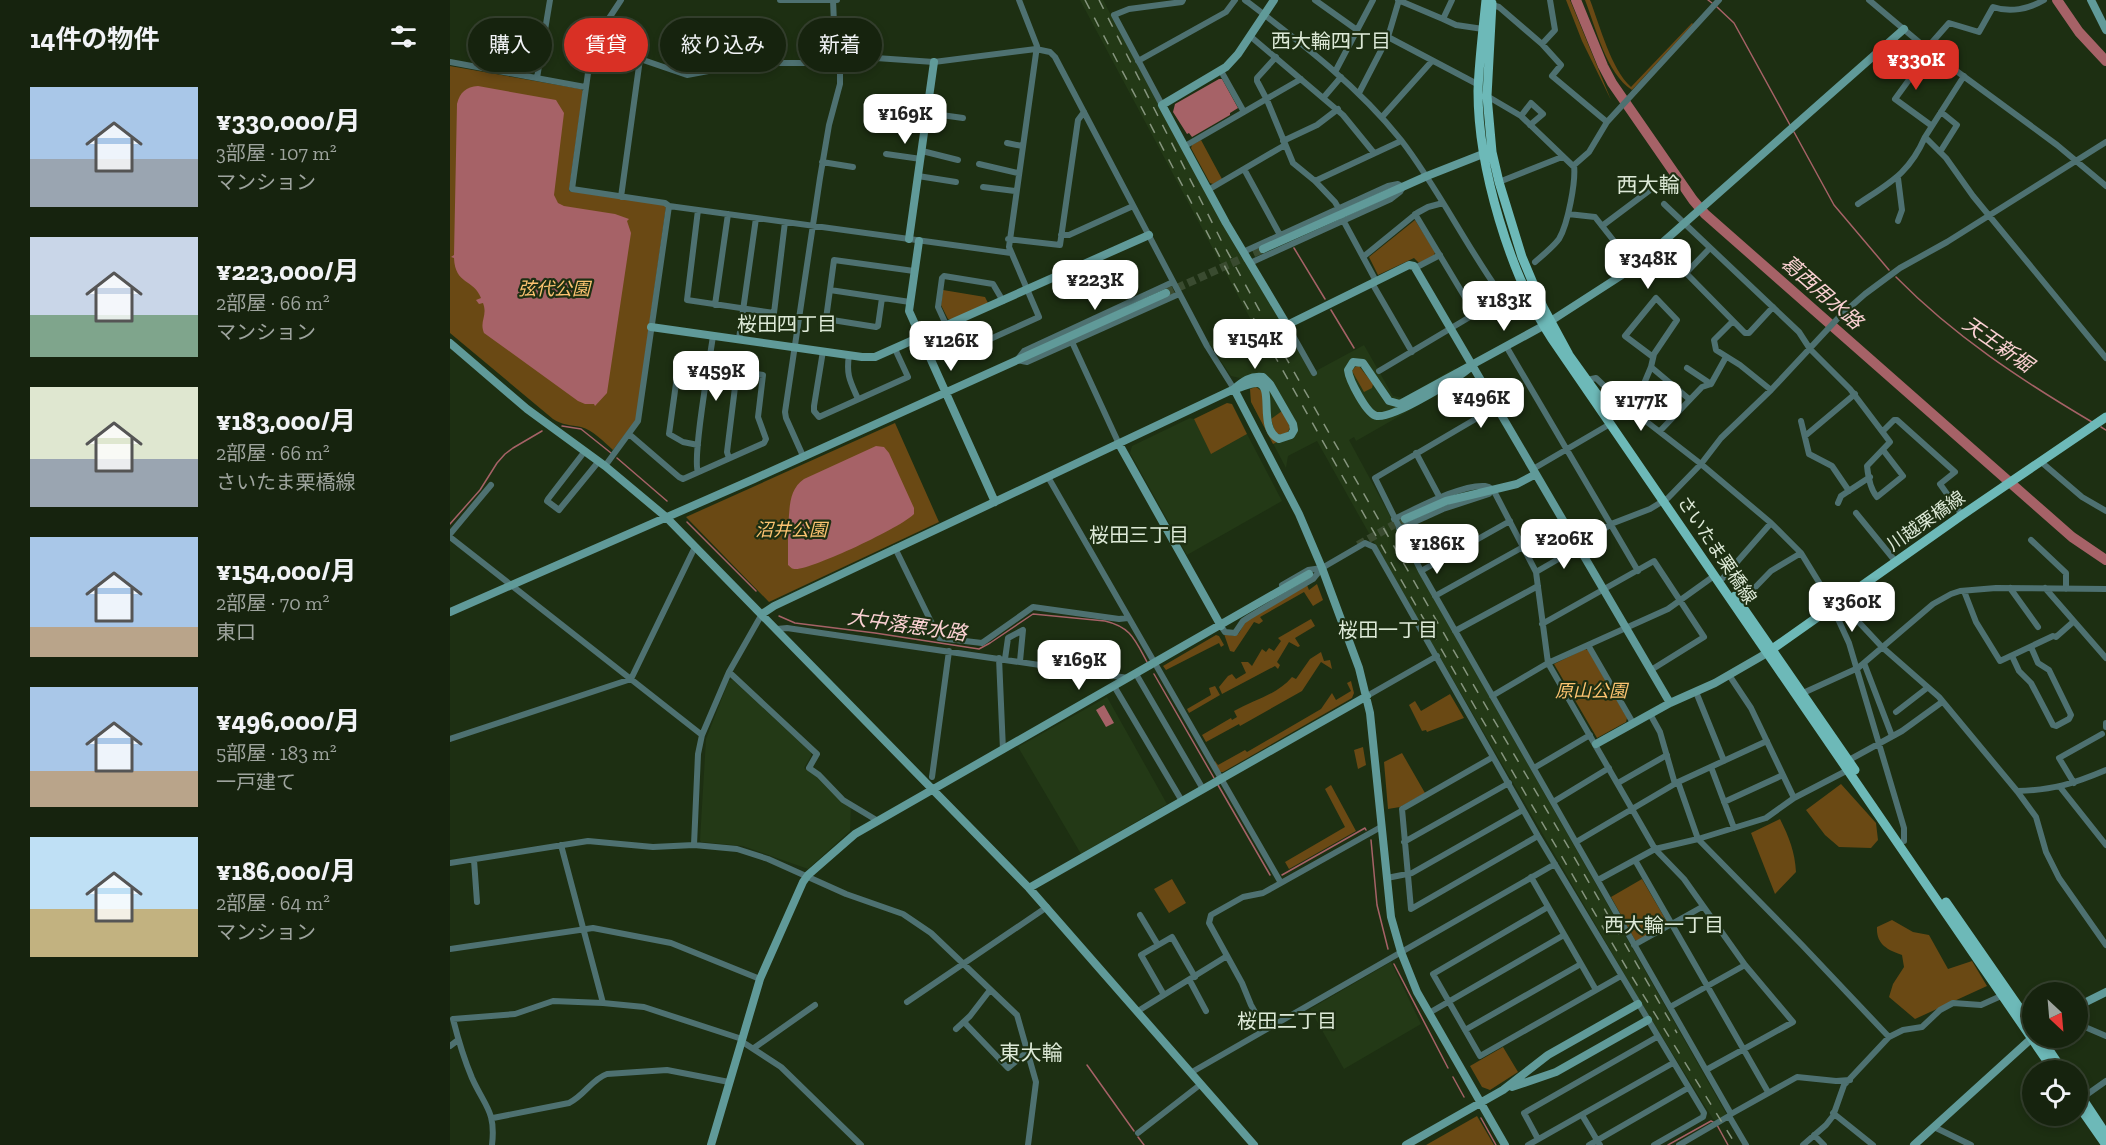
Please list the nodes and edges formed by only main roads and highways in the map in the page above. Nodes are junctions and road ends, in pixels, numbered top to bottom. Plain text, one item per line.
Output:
1 (1492, 3) edge
2 (1488, 152) junction
3 (1546, 323) junction
4 (2106, 417) edge
5 (1666, 500) junction
6 (1718, 577) junction
7 (1769, 651) junction
8 (1849, 765) junction
9 (2022, 1012) edge
10 (2022, 1022) edge
11 (2043, 1048) edge
12 (2054, 1060) edge
13 (2088, 1110) edge
14 (2088, 1114) edge
15 (2106, 1134) edge
16 (2106, 1145) edge

1 - 2 main road, さいたま栗橋線
1 - 2 main road, さいたま栗橋線
2 - 3 main road, さいたま栗橋線
2 - 3 main road, さいたま栗橋線
3 - 5 main road, さいたま栗橋線
3 - 5 main road, さいたま栗橋線
4 - 7 main road, 川越栗橋線
5 - 6 main road, さいたま栗橋線
6 - 7 main road, さいたま栗橋線
6 - 7 main road, さいたま栗橋線
7 - 8 main road, さいたま栗橋線
7 - 8 main road, さいたま栗橋線
8 - 9 main road, さいたま栗橋線
8 - 10 main road, さいたま栗橋線
11 - 12 main road, さいたま栗橋線
13 - 15 main road
14 - 16 main road

